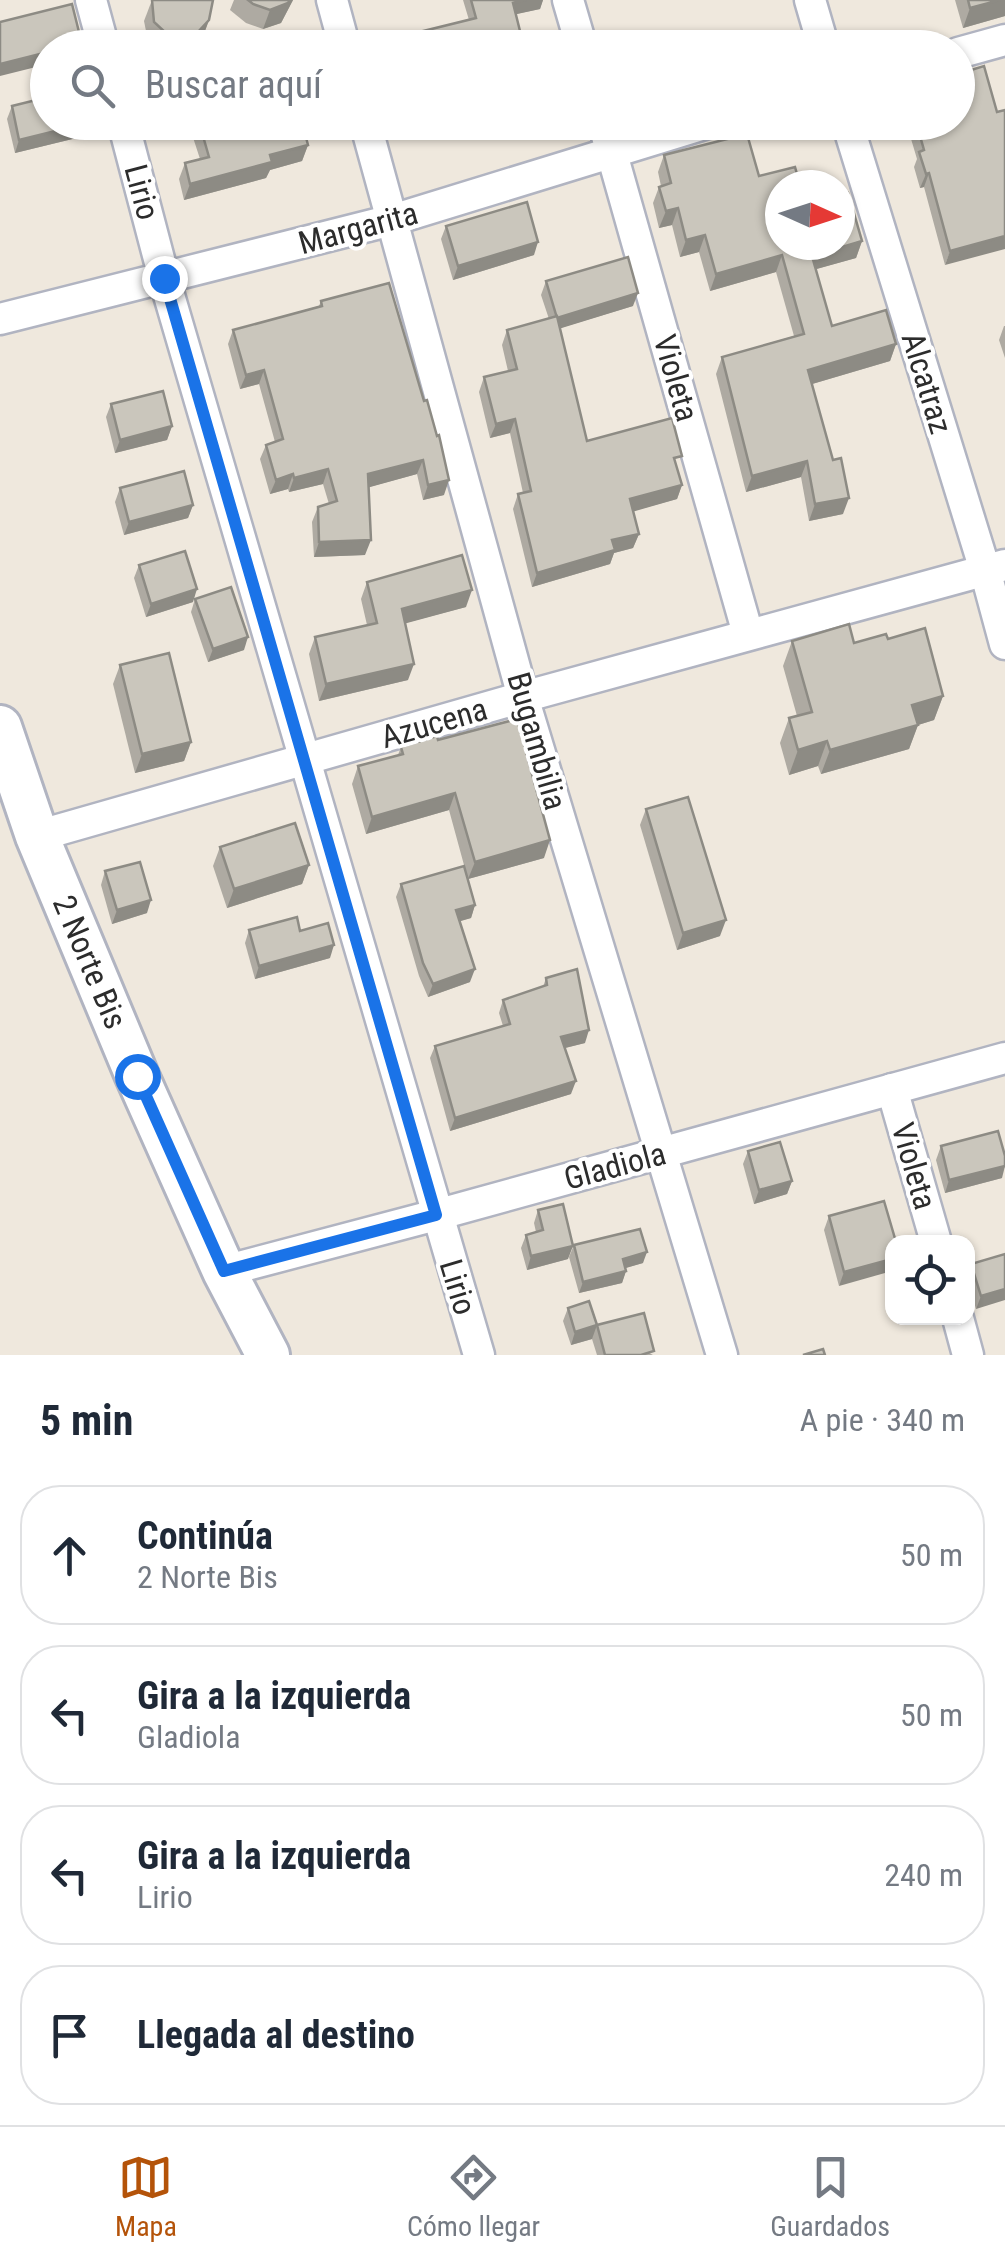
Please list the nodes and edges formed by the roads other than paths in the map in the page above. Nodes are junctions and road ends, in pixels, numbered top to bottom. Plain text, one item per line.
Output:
1 (91, 0) edge
2 (332, 0) edge
3 (568, 0) edge
4 (810, 0) edge
5 (99, 30) edge
6 (340, 30) edge
7 (577, 30) edge
8 (819, 30) edge
9 (1005, 40) edge
10 (975, 48) edge
11 (128, 140) edge
12 (371, 140) edge
13 (600, 140) edge
14 (609, 140) edge
15 (853, 140) edge
16 (392, 220) junction
17 (164, 278) junction
18 (0, 319) edge
19 (995, 568) edge
20 (748, 634) junction
21 (1005, 644) edge
22 (523, 697) junction
23 (0, 728) edge
24 (306, 761) junction
25 (37, 836) junction
26 (1005, 1058) edge
27 (892, 1089) junction
28 (661, 1153) junction
29 (436, 1215) junction
30 (934, 1235) edge
31 (224, 1271) junction
32 (960, 1325) edge
33 (268, 1355) edge
34 (478, 1355) edge
35 (722, 1355) edge
36 (968, 1355) edge

1 - 5 street
2 - 6 street
3 - 7 street
4 - 8 street
9 - 10 street
11 - 17 street, Lirio
12 - 16 street, Bugambilia
13 - 16 street, Margarita
14 - 20 street, Violeta
15 - 19 street, Alcatraz
16 - 17 street, Margarita
16 - 22 street, Bugambilia
17 - 18 street, Margarita
17 - 24 street, Lirio
19 - 20 street, Azucena
19 - 21 street, Alcatraz
20 - 22 street, Azucena
22 - 24 street, Azucena
22 - 28 street, Bugambilia
23 - 25 street, 2 Norte Bis
24 - 25 street, Azucena
24 - 29 street, Lirio
25 - 31 street, 2 Norte Bis
26 - 27 street, Gladiola
27 - 28 street, Gladiola
27 - 30 street, Violeta
28 - 29 street, Gladiola
28 - 35 street, Bugambilia
29 - 31 street, Gladiola
29 - 34 street, Lirio
31 - 33 street, 2 Norte Bis
32 - 36 street

